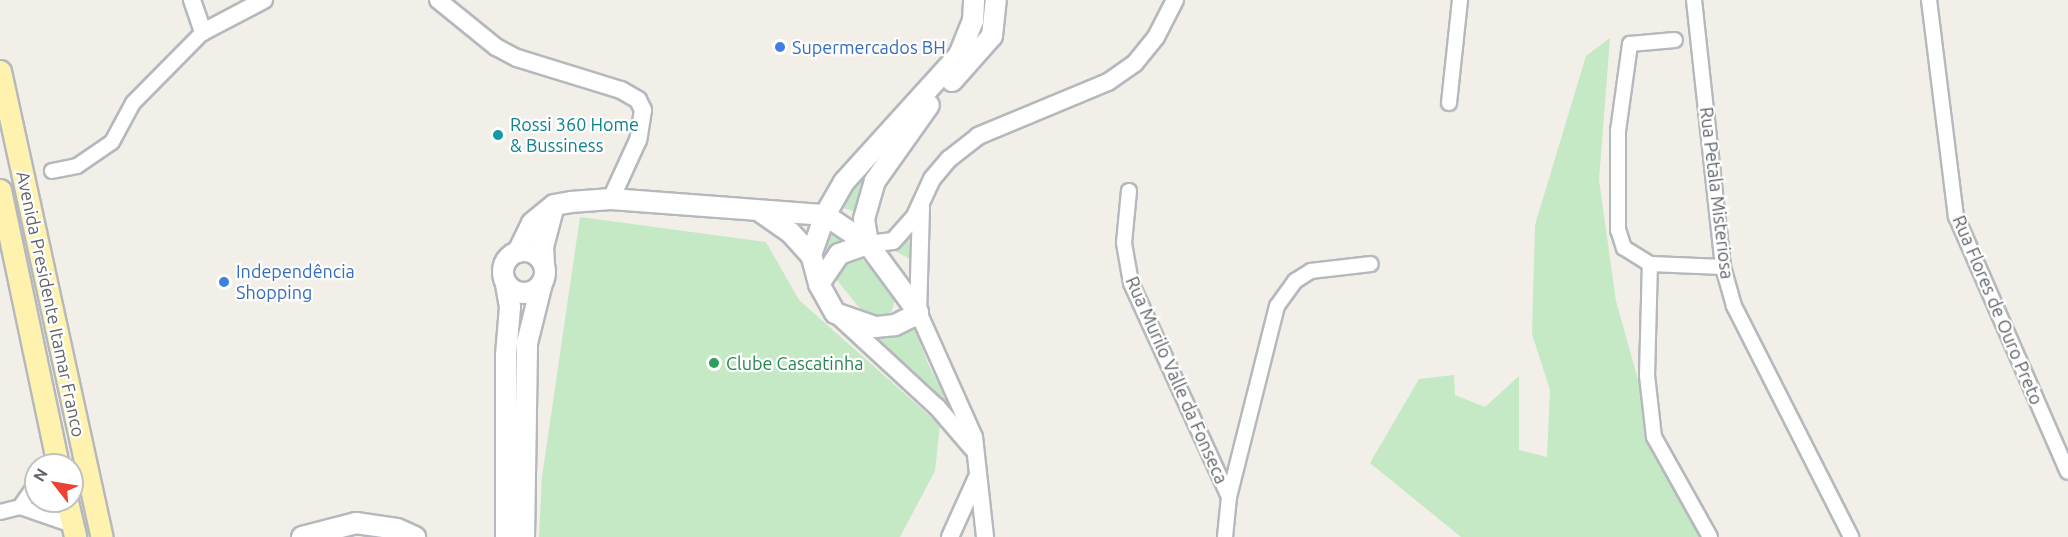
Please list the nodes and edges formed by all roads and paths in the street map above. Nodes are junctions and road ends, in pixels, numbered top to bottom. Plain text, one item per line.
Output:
1 (192, 0) edge
2 (264, 0) edge
3 (438, 0) edge
4 (974, 0) edge
5 (996, 0) edge
6 (1175, 0) edge
7 (1460, 0) edge
8 (1694, 0) edge
9 (1929, 0) edge
10 (203, 32) junction
11 (1675, 40) dead end
12 (0, 71) edge
13 (1449, 103) dead end
14 (52, 171) dead end
15 (844, 182) junction
16 (0, 190) edge
17 (1129, 191) dead end
18 (611, 199) junction
19 (555, 205) junction
20 (921, 207) junction
21 (761, 212) junction
22 (789, 213) junction
23 (825, 215) junction
24 (868, 244) junction
25 (518, 252) junction
26 (811, 255) junction
27 (1371, 264) dead end
28 (1650, 264) junction
29 (1723, 267) junction
30 (543, 274) junction
31 (506, 284) junction
32 (819, 284) junction
33 (918, 312) junction
34 (835, 313) junction
35 (52, 453) edge
36 (978, 463) junction
37 (2068, 472) edge
38 (1229, 497) junction
39 (24, 502) edge
40 (21, 507) junction
41 (0, 512) edge
42 (69, 513) edge
43 (73, 531) edge
44 (102, 537) edge
45 (302, 537) edge
46 (415, 537) edge
47 (506, 537) edge
48 (524, 537) edge
49 (950, 537) edge
50 (985, 537) edge
51 (1225, 537) edge
52 (1710, 537) edge
53 (1851, 537) edge

1 - 10 street
2 - 10 street
3 - 18 street
4 - 15 main road
5 - 24 main road
6 - 20 street
7 - 13 street
8 - 29 street, Rua Petala Misteriosa
9 - 37 street, Rua Flores de Ouro Preto
10 - 14 street
11 - 28 street
12 - 44 main road, Avenida Presidente Itamar Franco
15 - 22 main road
15 - 23 main road
16 - 35 main road, Avenida Presidente Itamar Franco
17 - 38 street, Rua Murilo Valle da Fonseca
18 - 19 main road
18 - 21 main road
19 - 25 main road
19 - 30 main road
20 - 24 street
20 - 33 street
21 - 22 main road
21 - 26 main road
22 - 23 main road
23 - 24 main road
23 - 26 main road
24 - 32 main road
24 - 33 main road
25 - 30 main road
25 - 31 main road
26 - 32 main road
27 - 38 street
28 - 29 street
28 - 52 street
29 - 53 street, Rua Petala Misteriosa
30 - 31 main road
30 - 48 main road
31 - 47 main road
32 - 34 main road
33 - 34 main road
33 - 36 street
34 - 36 street
36 - 49 street
36 - 50 street
38 - 51 street
39 - 40 street
40 - 41 street
40 - 43 street
42 - 43 main road
45 - 46 main road

